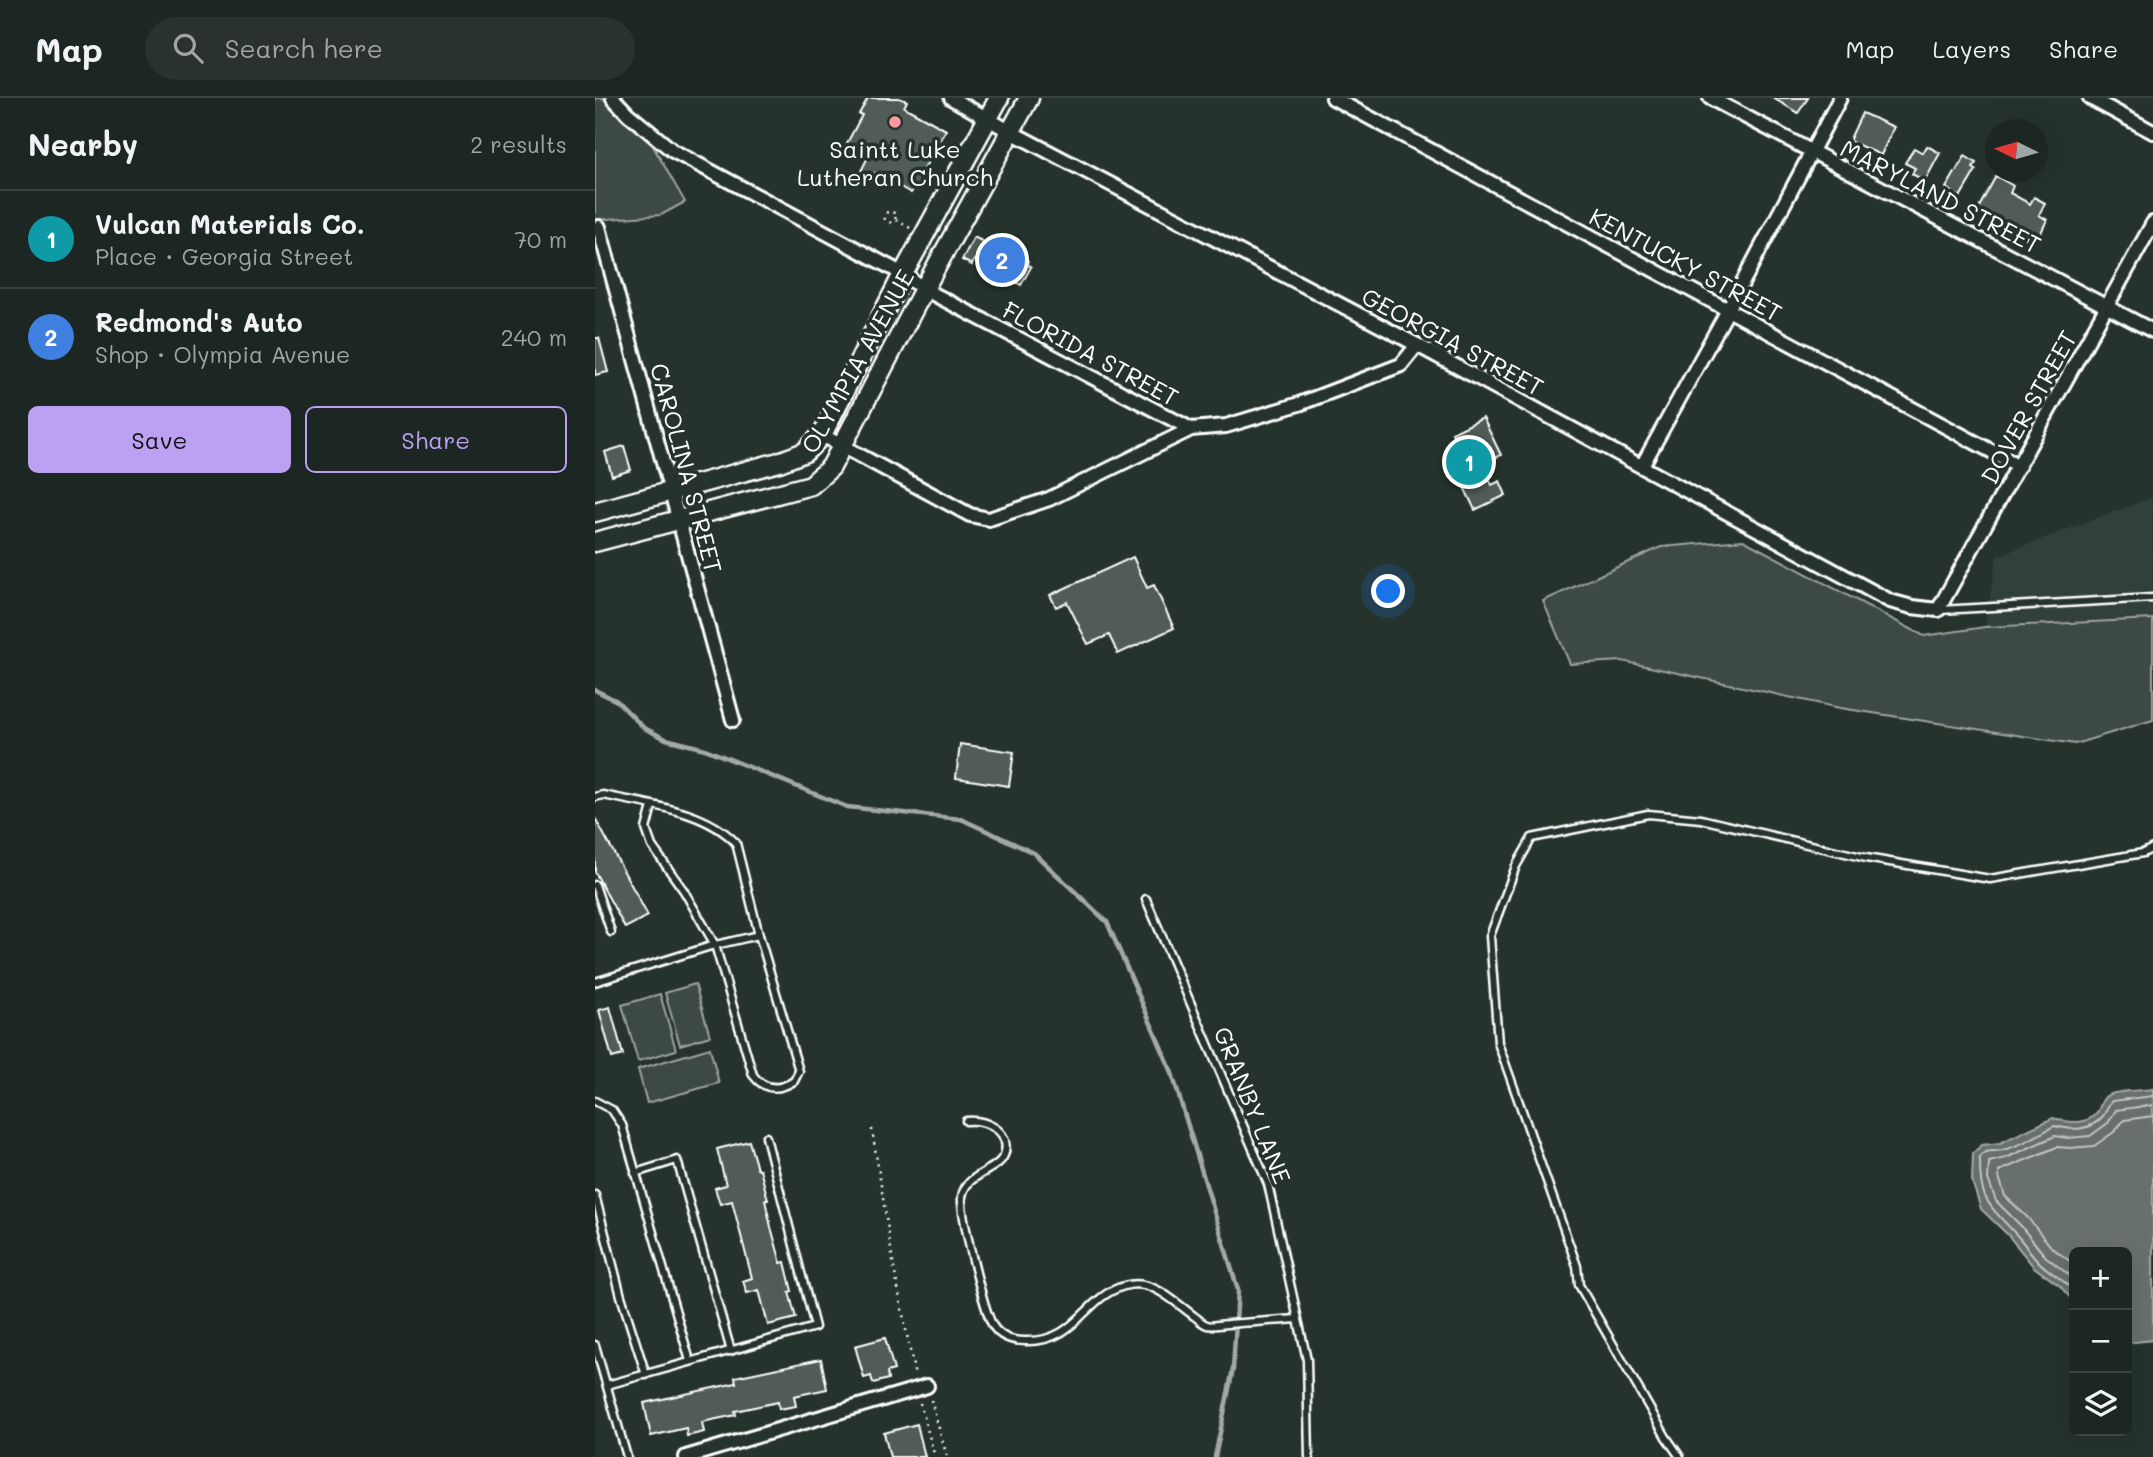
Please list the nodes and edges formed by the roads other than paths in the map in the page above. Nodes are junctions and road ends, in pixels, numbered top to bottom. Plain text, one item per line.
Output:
1 (613, 98) edge
2 (951, 98) edge
3 (999, 98) edge
4 (1029, 98) edge
5 (1333, 98) edge
6 (1710, 98) edge
7 (1840, 98) edge
8 (2090, 98) edge
9 (988, 118) junction
10 (1011, 132) junction
11 (2153, 132) edge
12 (1810, 152) junction
13 (2153, 223) edge
14 (599, 227) dead end
15 (903, 274) junction
16 (924, 289) junction
17 (2107, 306) junction
18 (1728, 310) junction
19 (2153, 331) edge
20 (1417, 345) junction
21 (1191, 429) junction
22 (822, 435) junction
23 (842, 446) junction
24 (1642, 466) junction
25 (2019, 466) junction
26 (672, 491) junction
27 (595, 512) edge
28 (680, 520) junction
29 (595, 542) edge
30 (2153, 598) edge
31 (1938, 610) junction
32 (733, 720) dead end
33 (595, 797) edge
34 (652, 806) junction
35 (2153, 848) edge
36 (595, 885) edge
37 (1146, 899) dead end
38 (611, 932) dead end
39 (759, 935) junction
40 (715, 945) junction
41 (595, 982) edge
42 (595, 1101) edge
43 (966, 1121) dead end
44 (766, 1137) dead end
45 (635, 1173) junction
46 (595, 1195) edge
47 (1297, 1320) junction
48 (595, 1345) edge
49 (731, 1351) junction
50 (690, 1362) junction
51 (646, 1375) junction
52 (607, 1385) junction
53 (922, 1388) road end
54 (627, 1457) edge
55 (686, 1457) edge
56 (1309, 1457) edge
57 (1680, 1457) edge

1 - 15 street, FLORIDA STREET
2 - 9 street, GEORGIA STREET
3 - 9 main road, OLYMPIA AVENUE
4 - 10 main road, OLYMPIA AVENUE
5 - 18 street, KENTUCKY STREET
6 - 12 street, MARYLAND STREET
7 - 12 street
8 - 11 street
9 - 10 street, GEORGIA STREET
9 - 15 main road, OLYMPIA AVENUE
10 - 16 main road, OLYMPIA AVENUE
10 - 20 street, GEORGIA STREET
12 - 17 street, MARYLAND STREET
12 - 18 street
13 - 17 street, DOVER STREET
14 - 26 street, CAROLINA STREET
15 - 16 street, FLORIDA STREET
15 - 22 main road, OLYMPIA AVENUE
16 - 21 street, FLORIDA STREET
16 - 23 main road, OLYMPIA AVENUE
17 - 19 street, MARYLAND STREET
17 - 25 street, DOVER STREET
18 - 24 street
18 - 25 street, KENTUCKY STREET
20 - 21 street
20 - 24 street, GEORGIA STREET
21 - 23 street
22 - 23 street
22 - 26 main road, OLYMPIA AVENUE
23 - 28 main road, OLYMPIA AVENUE
24 - 31 street, GEORGIA STREET
25 - 31 street, DOVER STREET
26 - 27 main road, OLYMPIA AVENUE
26 - 28 street, CAROLINA STREET
28 - 29 main road, OLYMPIA AVENUE
28 - 32 street, CAROLINA STREET
30 - 31 lane
33 - 34 lane
34 - 39 lane
34 - 40 lane
35 - 57 lane
36 - 38 lane
37 - 47 lane, GRANBY LANE
39 - 40 lane
39 - 40 lane
40 - 41 lane
42 - 45 lane
43 - 47 lane
44 - 49 lane
45 - 49 lane
45 - 50 lane
46 - 51 lane
47 - 56 lane, GRANBY LANE
48 - 52 lane
49 - 50 lane
50 - 51 lane
51 - 52 lane
52 - 54 lane
53 - 55 street

